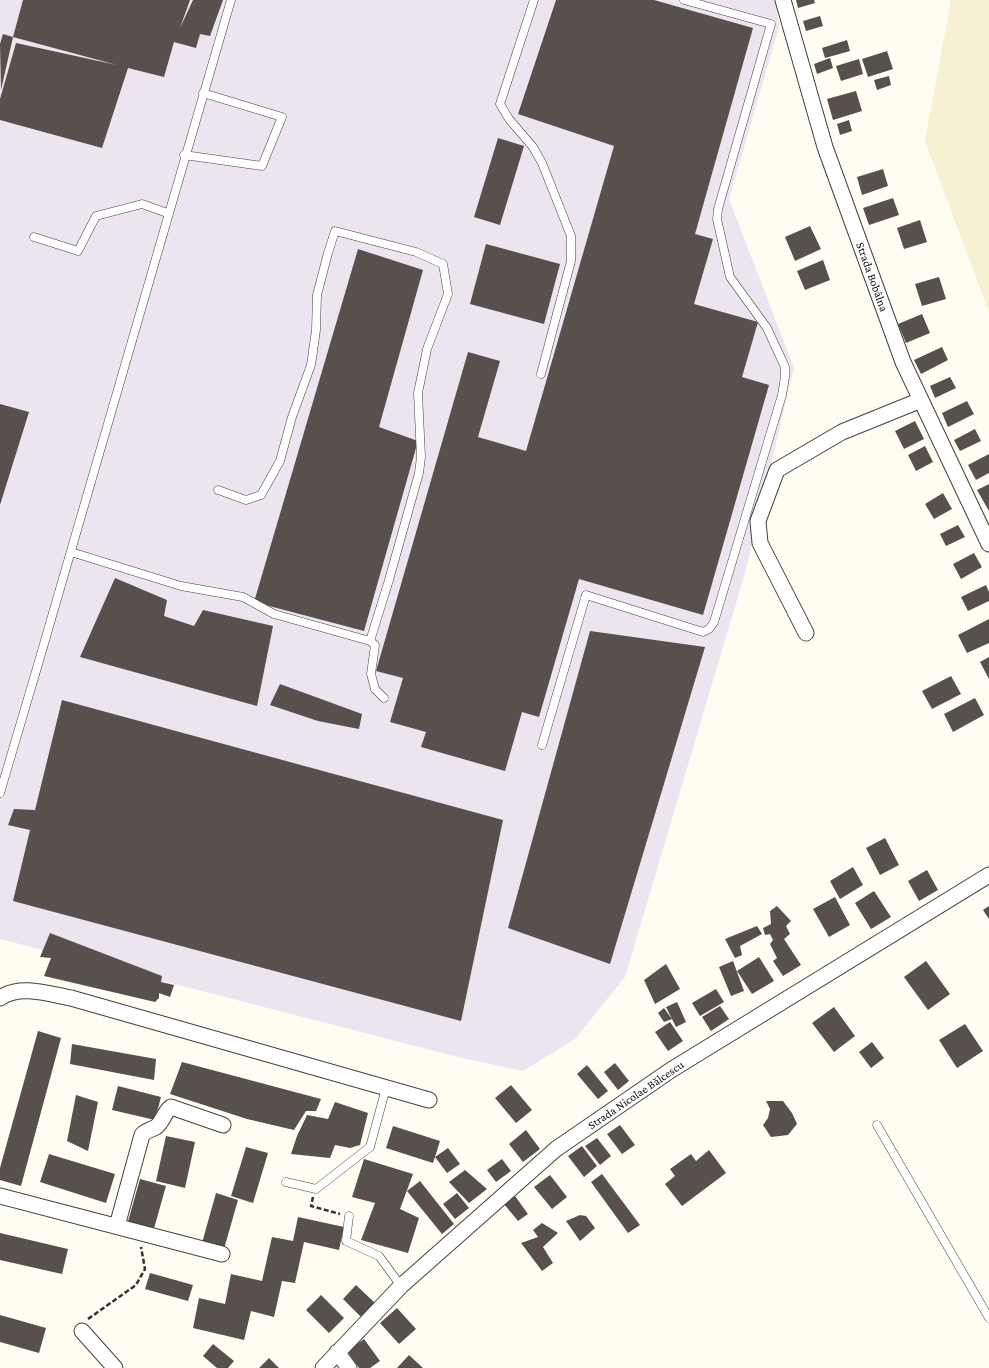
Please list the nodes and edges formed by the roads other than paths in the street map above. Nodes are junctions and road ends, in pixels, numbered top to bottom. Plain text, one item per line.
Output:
1 (231, 0) edge
2 (534, 0) edge
3 (684, 0) edge
4 (783, 0) edge
5 (203, 93) junction
6 (184, 155) junction
7 (167, 214) junction
8 (34, 237) dead end
9 (540, 374) dead end
10 (921, 400) junction
11 (218, 490) dead end
12 (989, 544) edge
13 (70, 552) junction
14 (806, 633) dead end
15 (370, 641) junction
16 (384, 698) dead end
17 (542, 744) dead end
18 (0, 793) edge
19 (989, 875) edge
20 (0, 998) edge
21 (386, 1088) junction
22 (430, 1100) dead end
23 (223, 1125) dead end
24 (876, 1125) dead end
25 (286, 1182) dead end
26 (0, 1196) edge
27 (349, 1216) road end
28 (117, 1226) junction
29 (222, 1254) dead end
30 (401, 1286) junction
31 (989, 1318) edge
32 (82, 1331) road end
33 (337, 1352) junction
34 (115, 1368) edge
35 (323, 1368) edge
36 (349, 1368) edge

1 - 5 lane
2 - 9 lane
3 - 17 lane
4 - 10 street, Strada Bobâlna
5 - 6 lane
5 - 6 lane
6 - 7 lane
7 - 8 lane
7 - 13 lane
10 - 12 street, Strada Bobâlna
10 - 14 street
11 - 15 lane
13 - 15 lane
13 - 18 lane
15 - 16 lane
19 - 30 street, Strada Nicolae Bălcescu
20 - 21 street
21 - 22 street
21 - 25 lane
23 - 28 street
24 - 31 lane
26 - 28 street
27 - 30 lane
28 - 29 street
30 - 33 street, Strada Nicolae Bălcescu
32 - 34 street
33 - 35 street, Strada Nicolae Bălcescu
33 - 36 street

